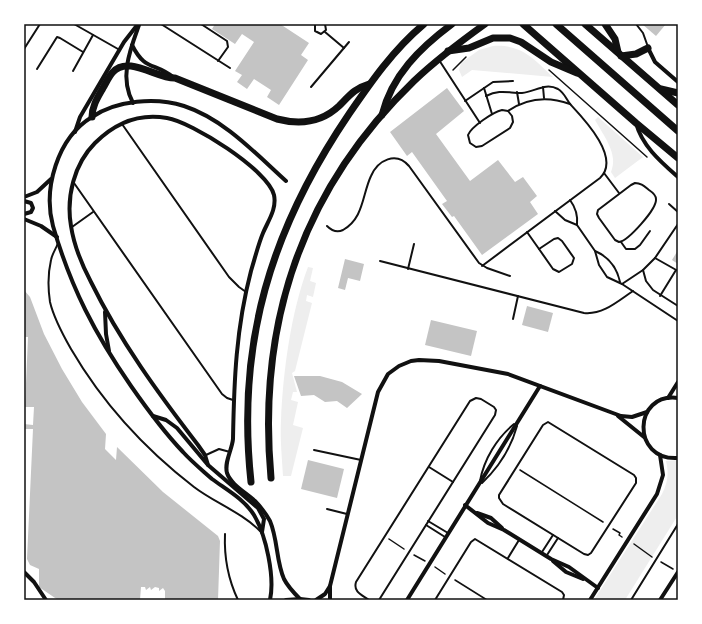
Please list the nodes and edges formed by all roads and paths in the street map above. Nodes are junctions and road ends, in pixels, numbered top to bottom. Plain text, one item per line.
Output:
1 (40, 24) edge
2 (74, 24) edge
3 (139, 24) edge
4 (161, 24) edge
5 (201, 24) edge
6 (315, 24) edge
7 (325, 24) edge
8 (423, 24) edge
9 (452, 24) edge
10 (485, 24) edge
11 (523, 24) edge
12 (556, 24) edge
13 (585, 24) edge
14 (604, 24) edge
15 (636, 24) edge
16 (165, 25) edge
17 (325, 32) junction
18 (93, 35) junction
19 (349, 42) dead end
20 (132, 45) junction
21 (344, 48) junction
22 (648, 48) junction
23 (24, 49) edge
24 (120, 50) junction
25 (448, 51) junction
26 (83, 52) junction
27 (620, 54) junction
28 (438, 59) junction
29 (218, 61) junction
30 (126, 67) junction
31 (230, 68) dead end
32 (37, 69) dead end
33 (73, 71) dead end
34 (581, 75) junction
35 (175, 78) junction
36 (513, 81) dead end
37 (678, 82) edge
38 (369, 84) junction
39 (311, 87) dead end
40 (543, 87) junction
41 (484, 88) junction
42 (658, 88) junction
43 (517, 92) junction
44 (678, 93) edge
45 (486, 96) junction
46 (544, 98) junction
47 (465, 101) junction
48 (133, 103) junction
49 (519, 104) junction
50 (570, 104) junction
51 (678, 105) edge
52 (508, 111) junction
53 (382, 114) junction
54 (492, 114) junction
55 (92, 117) junction
56 (122, 123) junction
57 (480, 123) junction
58 (636, 123) junction
59 (678, 131) edge
60 (74, 133) junction
61 (678, 158) edge
62 (604, 173) junction
63 (678, 177) edge
64 (52, 179) junction
65 (73, 182) junction
66 (286, 182) dead end
67 (619, 194) junction
68 (24, 197) edge
69 (570, 200) junction
70 (24, 201) edge
71 (668, 204) dead end
72 (556, 211) junction
73 (93, 212) junction
74 (678, 212) edge
75 (24, 214) edge
76 (24, 219) edge
77 (678, 224) edge
78 (327, 226) dead end
79 (577, 226) junction
80 (71, 228) junction
81 (650, 231) dead end
82 (527, 232) junction
83 (58, 240) junction
84 (620, 242) junction
85 (414, 244) dead end
86 (539, 249) junction
87 (595, 251) junction
88 (655, 258) junction
89 (380, 262) dead end
90 (482, 266) junction
91 (408, 268) junction
92 (642, 270) junction
93 (677, 270) edge
94 (510, 276) dead end
95 (621, 283) junction
96 (633, 291) junction
97 (246, 292) junction
98 (518, 296) junction
99 (660, 296) junction
100 (678, 306) edge
101 (105, 311) junction
102 (513, 319) dead end
103 (677, 320) edge
104 (111, 356) junction
105 (678, 382) edge
106 (540, 386) junction
107 (668, 398) junction
108 (678, 398) edge
109 (233, 400) junction
110 (647, 412) junction
111 (616, 414) junction
112 (153, 416) junction
113 (518, 421) junction
114 (644, 437) junction
115 (314, 450) dead end
116 (231, 452) junction
117 (205, 455) junction
118 (660, 455) junction
119 (678, 458) edge
120 (361, 460) junction
121 (208, 465) junction
122 (429, 467) junction
123 (516, 467) junction
124 (271, 478) dead end
125 (251, 482) dead end
126 (453, 482) junction
127 (479, 485) junction
128 (465, 506) junction
129 (327, 509) dead end
130 (348, 515) junction
131 (266, 518) junction
132 (428, 521) junction
133 (678, 524) edge
134 (426, 525) junction
135 (608, 525) junction
136 (225, 534) dead end
137 (262, 534) junction
138 (447, 535) junction
139 (553, 535) junction
140 (385, 537) junction
141 (558, 538) junction
142 (520, 540) junction
143 (628, 540) junction
144 (409, 552) junction
145 (541, 553) junction
146 (546, 556) junction
147 (508, 558) junction
148 (657, 560) junction
149 (429, 564) junction
150 (24, 572) edge
151 (678, 572) edge
152 (449, 576) junction
153 (34, 582) junction
154 (39, 585) dead end
155 (330, 586) junction
156 (598, 588) junction
157 (300, 599) junction
158 (46, 600) edge
159 (238, 600) edge
160 (270, 600) edge
161 (286, 600) edge
162 (309, 600) edge
163 (316, 600) edge
164 (330, 600) edge
165 (370, 600) edge
166 (379, 600) edge
167 (407, 600) edge
168 (435, 600) edge
169 (488, 600) edge
170 (563, 600) edge
171 (590, 600) edge
172 (631, 600) edge
173 (660, 600) edge

1 - 23 lane
2 - 18 lane
3 - 20 street
3 - 24 street
4 - 16 lane
5 - 29 lane
6 - 17 lane
7 - 17 lane
8 - 38 main road
9 - 53 main road
10 - 25 main road
11 - 34 main road
12 - 59 main road
13 - 27 main road
14 - 27 main road
15 - 22 lane
16 - 29 lane
17 - 21 lane
18 - 24 lane
18 - 26 lane
19 - 21 lane
20 - 30 street
20 - 35 street
21 - 39 lane
22 - 27 main road
22 - 37 street
24 - 60 street
25 - 28 main road
25 - 34 main road
26 - 32 lane
26 - 33 lane
27 - 42 main road
28 - 47 lane
28 - 53 main road
29 - 31 lane
30 - 35 main road
30 - 48 street
30 - 55 main road
34 - 58 main road
35 - 38 main road
36 - 41 lane
38 - 125 main road
40 - 43 lane
40 - 46 lane
40 - 50 lane
41 - 45 lane
41 - 47 lane
42 - 44 main road
42 - 51 main road
43 - 45 lane
43 - 49 lane
45 - 54 lane
46 - 49 lane
46 - 50 lane
47 - 57 lane
48 - 55 street
48 - 66 street
49 - 52 lane
50 - 62 lane
52 - 54 lane
52 - 57 lane
53 - 124 main road
54 - 57 lane
55 - 60 street
56 - 65 street
56 - 97 lane
56 - 97 street
58 - 61 main road
58 - 63 street
60 - 64 street
62 - 67 lane
62 - 69 lane
64 - 68 street
64 - 83 street
65 - 73 lane
65 - 80 street
67 - 84 lane
67 - 84 lane
69 - 72 lane
69 - 79 lane
70 - 75 street
71 - 74 lane
72 - 79 lane
72 - 82 lane
73 - 80 lane
73 - 109 lane
76 - 83 street
77 - 88 lane
78 - 90 lane
79 - 87 lane
80 - 101 street
81 - 84 lane
82 - 86 lane
82 - 90 lane
83 - 104 street
83 - 137 lane
85 - 91 lane
86 - 86 lane
87 - 95 lane
87 - 95 lane
88 - 92 lane
88 - 93 lane
89 - 91 lane
90 - 94 lane
91 - 98 lane
92 - 95 lane
92 - 99 lane
93 - 99 lane
95 - 96 lane
96 - 98 lane
96 - 103 lane
97 - 109 street
98 - 102 lane
99 - 100 lane
101 - 104 street
101 - 117 street
104 - 112 street
105 - 107 street
106 - 111 street
106 - 113 street
106 - 120 street
107 - 108 street
107 - 110 street
109 - 116 street
110 - 111 street
110 - 114 street
111 - 114 street
112 - 121 street
112 - 137 street
113 - 127 street
113 - 127 lane
114 - 118 street
115 - 120 lane
116 - 117 lane
116 - 131 street
117 - 121 street
118 - 119 street
118 - 143 street
120 - 130 street
121 - 131 street
122 - 126 lane
122 - 126 lane
122 - 140 lane
123 - 135 path
123 - 135 lane
123 - 139 lane
126 - 132 lane
127 - 128 street
128 - 138 street
128 - 142 street
129 - 130 lane
130 - 155 street
131 - 137 street
131 - 157 street
132 - 134 lane
132 - 138 lane
133 - 148 lane
134 - 138 lane
134 - 144 lane
135 - 141 lane
135 - 143 path
136 - 159 lane
137 - 160 street
138 - 149 street
139 - 141 lane
139 - 145 lane
140 - 144 path
140 - 165 lane
141 - 146 lane
142 - 145 street
142 - 147 lane
143 - 148 path
143 - 156 street
144 - 149 path
144 - 166 lane
145 - 146 street
146 - 156 street
147 - 152 lane
147 - 170 lane
148 - 151 path
148 - 172 lane
149 - 152 path
149 - 167 street
150 - 153 street
151 - 173 street
152 - 168 lane
152 - 169 path
153 - 154 street
153 - 158 street
155 - 163 street
155 - 164 street
156 - 171 street
157 - 161 street
157 - 162 street

